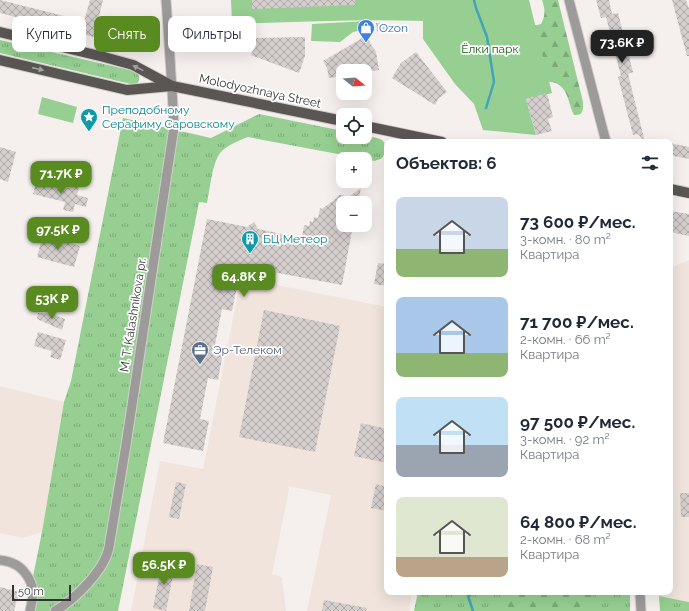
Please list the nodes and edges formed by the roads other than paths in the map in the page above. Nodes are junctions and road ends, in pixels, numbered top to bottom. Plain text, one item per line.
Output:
1 (166, 0) edge
2 (569, 0) edge
3 (0, 32) edge
4 (0, 60) edge
5 (172, 86) junction
6 (336, 120) edge
7 (372, 127) edge
8 (428, 139) edge
9 (605, 139) edge
10 (673, 190) edge
11 (689, 193) edge
12 (0, 560) edge
13 (640, 595) edge
14 (30, 611) edge
15 (55, 611) edge
16 (641, 611) edge

1 - 5 street, M. T. Kalashnikova pr.
2 - 9 street
5 -> 3 main road, Molodyozhnaya Street
4 -> 5 main road, Molodyozhnaya Street
5 - 6 main road, Molodyozhnaya Street
5 - 15 street, M. T. Kalashnikova pr.
7 - 8 main road
10 - 11 main road
12 - 14 street
13 - 16 street

